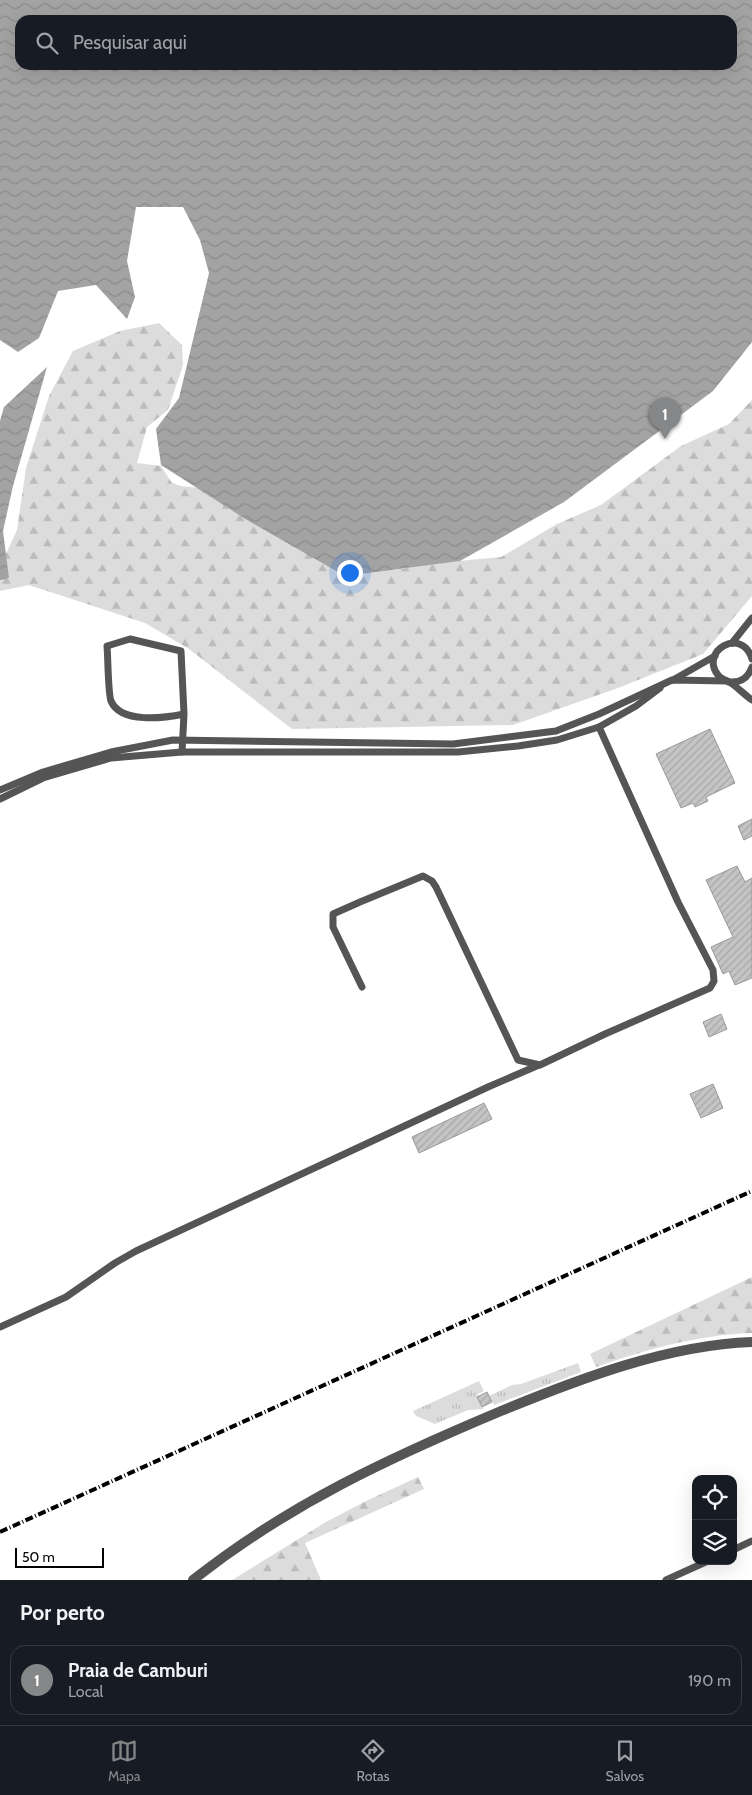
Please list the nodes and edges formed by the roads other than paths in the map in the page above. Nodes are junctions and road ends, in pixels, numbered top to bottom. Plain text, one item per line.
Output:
1 (752, 618) edge
2 (732, 643) junction
3 (714, 656) junction
4 (752, 659) edge
5 (752, 667) edge
6 (672, 680) junction
7 (728, 682) junction
8 (752, 700) edge
9 (184, 714) junction
10 (598, 727) junction
11 (182, 740) junction
12 (182, 752) junction
13 (0, 790) edge
14 (0, 799) edge
15 (362, 987) dead end
16 (540, 1065) junction
17 (0, 1327) edge
18 (752, 1342) edge
19 (752, 1541) edge
20 (737, 1548) edge
21 (699, 1565) edge
22 (193, 1580) edge
23 (666, 1580) edge

1 - 2 lane
2 - 3 lane
2 - 4 lane
3 - 6 lane
3 - 7 lane
5 - 7 lane
6 - 7 lane
6 - 10 lane
6 - 11 lane
7 - 8 lane
9 - 9 lane
9 - 11 lane
10 - 12 lane
10 - 16 lane
11 - 12 lane
11 - 13 lane
12 - 14 lane
15 - 16 lane
16 - 17 lane
18 - 22 street
19 - 20 lane
21 - 23 lane

